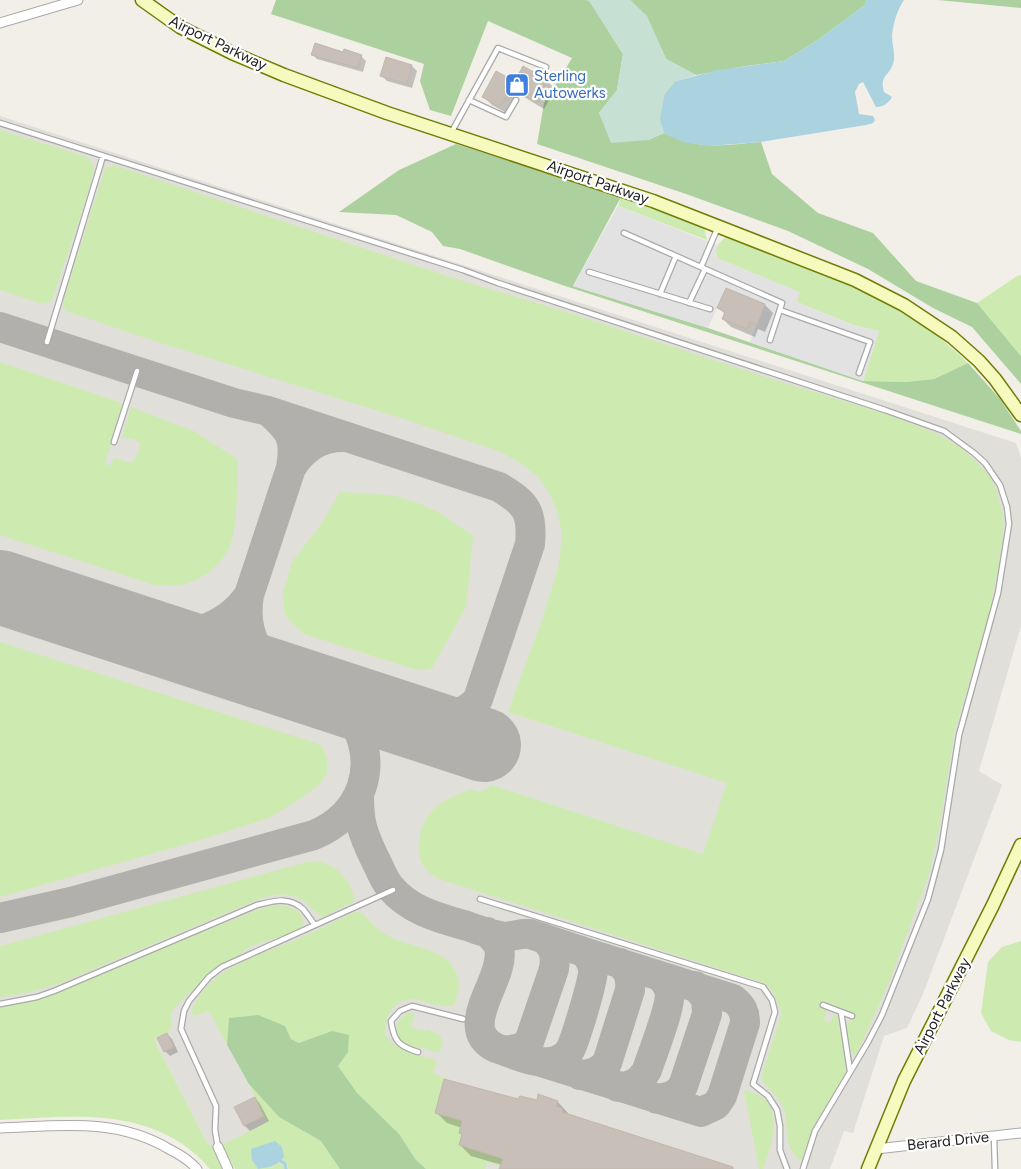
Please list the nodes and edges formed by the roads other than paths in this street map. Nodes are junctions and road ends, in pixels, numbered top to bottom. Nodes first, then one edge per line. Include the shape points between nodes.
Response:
1 (78, 0) edge
2 (142, 0) edge
3 (0, 23) edge
4 (546, 67) dead end
5 (469, 100) junction
6 (516, 100) dead end
7 (0, 123) edge
8 (450, 134) junction
9 (103, 156) junction
10 (718, 226) junction
11 (624, 233) dead end
12 (676, 256) junction
13 (703, 268) junction
14 (589, 272) dead end
15 (660, 294) junction
16 (689, 303) junction
17 (710, 309) dead end
18 (780, 310) junction
19 (770, 340) dead end
20 (47, 342) dead end
21 (137, 371) dead end
22 (859, 373) dead end
23 (1021, 415) edge
24 (114, 442) dead end
25 (1021, 845) edge
26 (393, 890) dead end
27 (480, 899) dead end
28 (315, 925) junction
29 (0, 1004) edge
30 (823, 1005) dead end
31 (841, 1012) junction
32 (852, 1016) dead end
33 (462, 1019) dead end
34 (418, 1052) dead end
35 (850, 1070) junction
36 (0, 1128) edge
37 (1021, 1133) edge
38 (994, 1136) junction
39 (218, 1147) joint
40 (876, 1149) junction
41 (197, 1169) edge
42 (228, 1169) edge
43 (787, 1169) edge
44 (802, 1169) edge
45 (868, 1169) edge
46 (995, 1169) edge

1 - 3 street
2 - 8 main road, Airport Parkway via 180,27 232,53
4 - 5 lane via 498,48
5 - 6 lane via 506,117
5 - 8 lane
7 - 9 lane
8 - 10 main road, Airport Parkway via 602,183
9 - 20 lane
9 - 35 lane via 463,270 886,410 944,431 985,463 1000,485 1008,507 1008,524 998,593 959,735 941,850 928,899 882,1015
10 - 13 lane
10 - 23 main road, Airport Parkway via 855,280 904,305 952,337 979,361
11 - 12 lane
12 - 13 lane
12 - 15 lane
13 - 16 lane
13 - 18 lane via 782,303
14 - 15 lane
15 - 16 lane
16 - 17 lane
18 - 19 lane
18 - 22 lane via 870,342
21 - 24 lane
25 - 40 main road, Airport Parkway via 904,1080
26 - 28 lane
27 - 43 lane via 763,988 772,1000 775,1012 753,1084 768,1096 777,1110 780,1150
28 - 29 lane via 291,901 276,900 257,905 54,991
28 - 39 lane via 222,967 198,989 184,1011 181,1029 216,1106
30 - 31 lane
31 - 32 lane
31 - 35 lane
33 - 34 lane via 412,1006 400,1011 391,1021 393,1035 398,1043
35 - 44 lane via 815,1131
36 - 41 street via 93,1125 114,1128 156,1140
37 - 38 street, Berard Drive
38 - 40 street, Berard Drive
38 - 46 lane
39 - 42 street
40 - 45 main road, Airport Parkway

